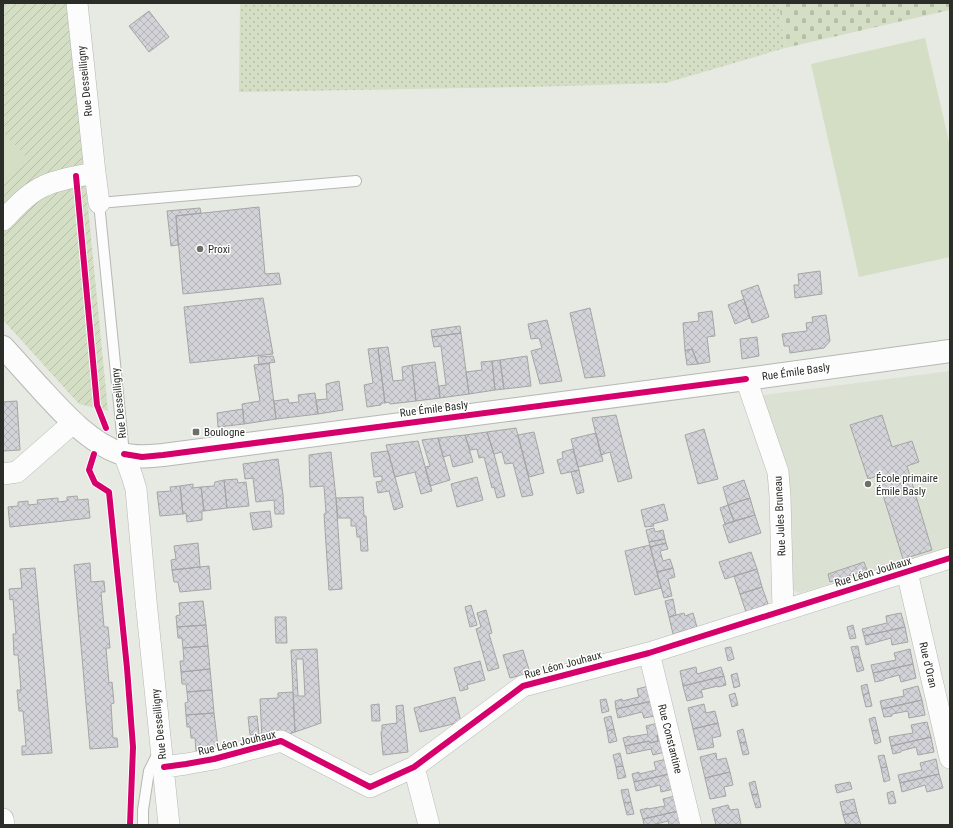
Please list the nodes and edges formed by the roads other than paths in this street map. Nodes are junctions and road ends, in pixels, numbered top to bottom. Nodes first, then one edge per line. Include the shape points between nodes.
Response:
1 (77, 3) edge
2 (95, 173) junction
3 (356, 181) dead end
4 (99, 203) junction
5 (3, 220) edge
6 (3, 347) edge
7 (950, 351) edge
8 (746, 379) junction
9 (74, 422) junction
10 (124, 454) junction
11 (3, 474) edge
12 (950, 558) edge
13 (907, 572) junction
14 (783, 610) junction
15 (649, 653) junction
16 (162, 757) junction
17 (950, 758) edge
18 (414, 767) junction
19 (3, 819) edge
20 (4, 825) edge
21 (143, 825) edge
22 (169, 825) edge
23 (429, 825) edge
24 (691, 825) edge

1 - 2 street, Rue Desseilligny
2 - 4 street, Rue Desseilligny
2 - 5 street via 44,186 27,197
3 - 4 lane
4 - 10 lane, Rue Desseilligny
6 - 9 street, Rue Émile Basly
7 - 8 street, Rue Émile Basly
8 - 10 street, Rue Émile Basly via 163,455 142,457
8 - 14 street, Rue Jules Bruneau via 778,472
9 - 10 street, Rue Émile Basly via 100,444
9 - 11 street via 17,472
10 - 16 street, Rue Desseilligny via 136,489
12 - 13 street, Rue Léon Jouhaux
13 - 14 street, Rue Léon Jouhaux
13 - 17 street, Rue d'Oran
14 - 15 street, Rue Léon Jouhaux
15 - 18 street, Rue Léon Jouhaux via 524,686
15 - 24 street, Rue Constantine
16 - 18 street, Rue Léon Jouhaux via 186,764 281,741 370,788
16 - 21 lane via 149,771
16 - 22 street, Rue Desseilligny
18 - 23 street
19 - 20 street

